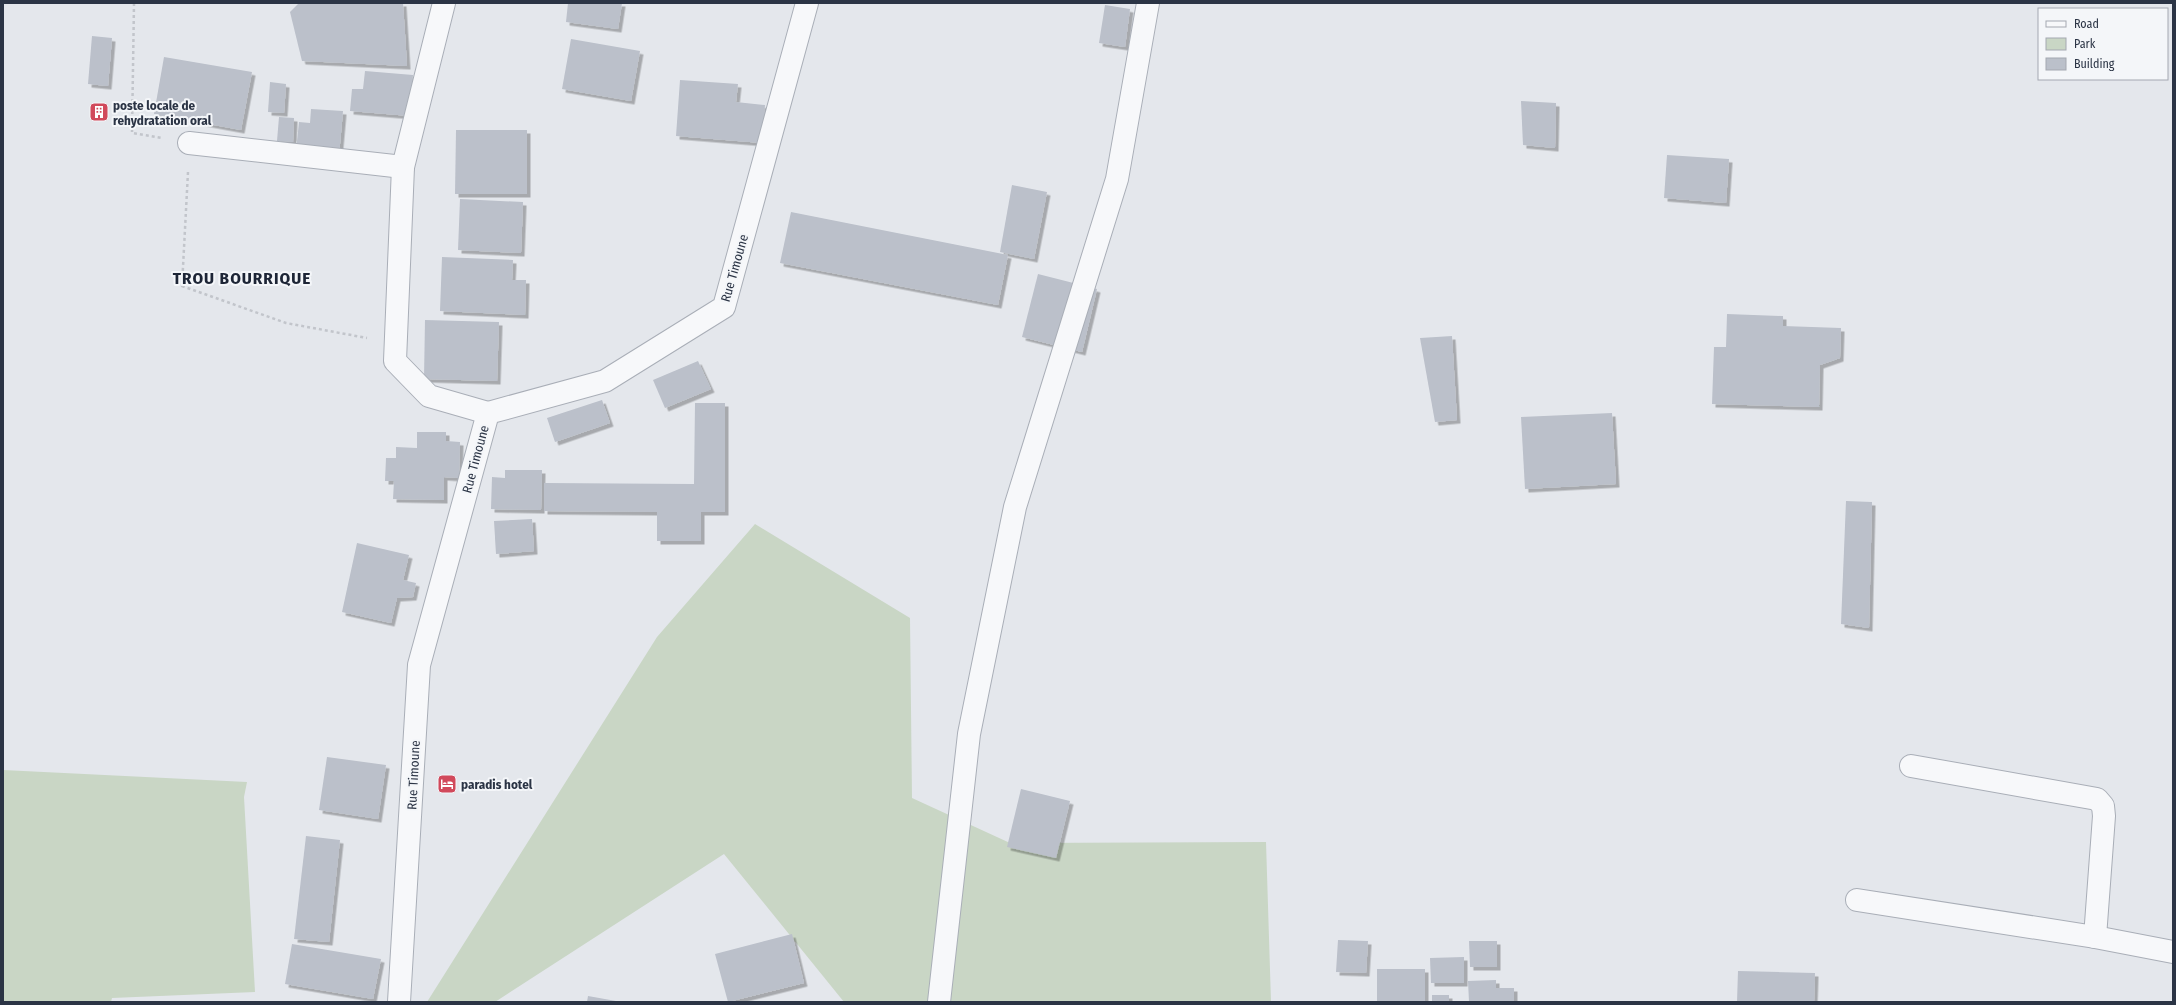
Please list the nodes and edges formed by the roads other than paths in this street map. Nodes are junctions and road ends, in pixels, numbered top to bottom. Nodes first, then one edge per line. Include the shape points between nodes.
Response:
1 (444, 3) edge
2 (807, 3) edge
3 (1148, 3) edge
4 (189, 143) dead end
5 (404, 167) junction
6 (488, 413) junction
7 (1912, 766) dead end
8 (1857, 900) dead end
9 (2095, 937) junction
10 (2173, 952) edge
11 (399, 1002) edge
12 (939, 1002) edge

1 - 5 street
2 - 6 street, Rue Timoune via 724,307 605,381
3 - 12 street via 1117,179 1014,508 969,734
4 - 5 street
5 - 6 street via 395,361 429,396
6 - 11 street, Rue Timoune via 419,665
7 - 9 street via 2097,799 2103,806 2104,816
8 - 9 street
9 - 10 street

